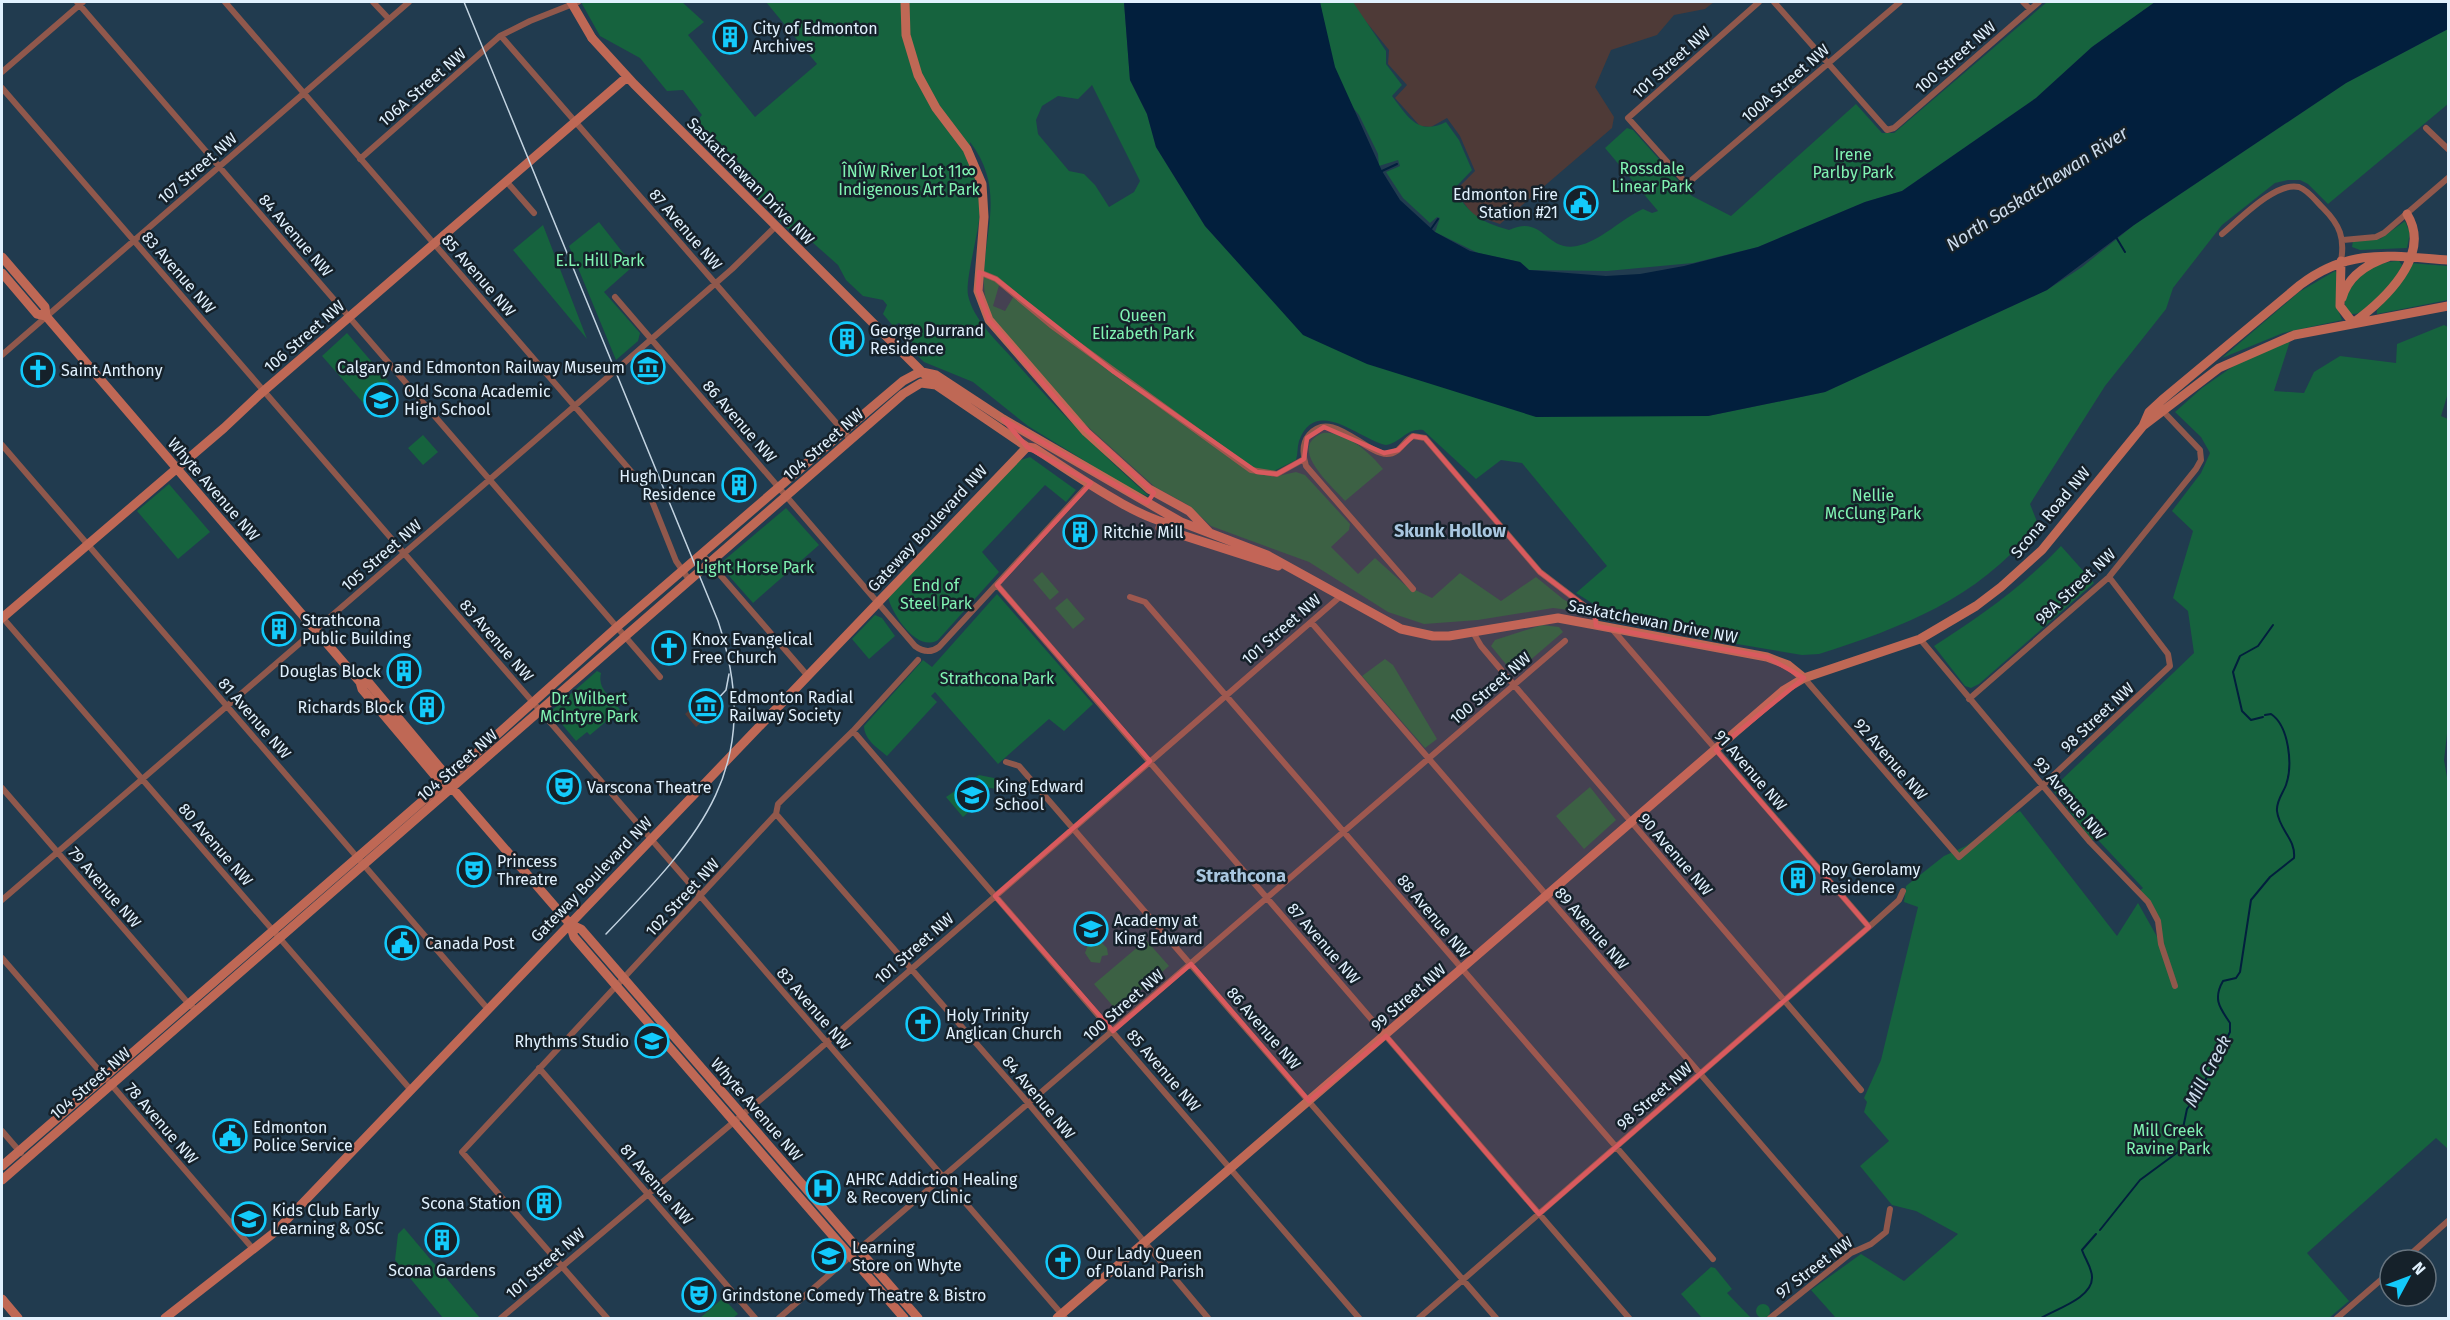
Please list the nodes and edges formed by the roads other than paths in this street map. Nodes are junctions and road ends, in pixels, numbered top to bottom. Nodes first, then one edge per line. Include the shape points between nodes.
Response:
1 (80, 2) edge
2 (225, 2) edge
3 (373, 2) edge
4 (409, 2) edge
5 (571, 2) edge
6 (578, 2) edge
7 (905, 2) edge
8 (1759, 2) edge
9 (1774, 2) edge
10 (1900, 2) edge
11 (2023, 2) edge
12 (2038, 2) edge
13 (2030, 9) junction
14 (388, 19) junction
15 (501, 36) junction
16 (1828, 63) junction
17 (2, 72) edge
18 (627, 77) junction
19 (2, 88) edge
20 (304, 93) junction
21 (576, 121) junction
22 (2426, 128) dead end
23 (2448, 149) edge
24 (360, 159) junction
25 (219, 166) junction
26 (2448, 178) edge
27 (506, 181) junction
28 (1687, 184) joint
29 (534, 213) dead end
30 (2407, 214) junction
31 (775, 227) junction
32 (2222, 234) dead end
33 (2343, 240) junction
34 (133, 241) junction
35 (434, 244) junction
36 (2398, 255) junction
37 (2409, 256) junction
38 (2, 257) edge
39 (2448, 260) edge
40 (2342, 261) junction
41 (979, 272) junction
42 (2, 273) edge
43 (715, 283) junction
44 (615, 297) dead end
45 (2340, 306) junction
46 (2448, 306) edge
47 (46, 316) junction
48 (349, 317) junction
49 (2352, 323) junction
50 (650, 338) junction
51 (906, 354) junction
52 (2, 355) edge
53 (922, 372) junction
54 (903, 381) junction
55 (936, 385) junction
56 (264, 391) junction
57 (574, 406) junction
58 (2160, 409) junction
59 (1003, 419) junction
60 (844, 431) junction
61 (851, 440) junction
62 (2, 445) edge
63 (1026, 447) junction
64 (1305, 463) junction
65 (176, 468) junction
66 (490, 480) junction
67 (1090, 483) junction
68 (780, 486) junction
69 (788, 495) junction
70 (1181, 509) junction
71 (1137, 512) junction
72 (1181, 522) junction
73 (1214, 535) junction
74 (87, 543) junction
75 (405, 553) junction
76 (702, 554) junction
77 (710, 563) junction
78 (1292, 570) junction
79 (682, 571) junction
80 (2109, 577) junction
81 (690, 581) junction
82 (997, 585) junction
83 (1413, 589) dead end
84 (1342, 594) junction
85 (1130, 597) dead end
86 (878, 601) junction
87 (2, 617) edge
88 (1311, 622) junction
89 (1596, 626) junction
90 (617, 627) junction
91 (315, 630) junction
92 (1613, 630) junction
93 (1474, 634) junction
94 (626, 637) junction
95 (1920, 639) junction
96 (1565, 641) dead end
97 (918, 660) dead end
98 (807, 675) junction
99 (660, 677) dead end
100 (1804, 678) junction
101 (1514, 685) junction
102 (1226, 695) junction
103 (1777, 696) joint
104 (1969, 699) junction
105 (532, 701) junction
106 (227, 706) junction
107 (540, 711) junction
108 (852, 731) junction
109 (1716, 750) junction
110 (1429, 759) junction
111 (1150, 761) junction
112 (1006, 762) dead end
113 (142, 779) junction
114 (446, 781) junction
115 (2042, 786) junction
116 (2, 788) edge
117 (453, 789) junction
118 (776, 814) junction
119 (1632, 823) junction
120 (1073, 828) junction
121 (1345, 831) junction
122 (651, 839) junction
123 (57, 852) junction
124 (1959, 857) joint
125 (361, 861) junction
126 (1903, 891) dead end
127 (995, 896) junction
128 (1547, 896) junction
129 (701, 898) junction
130 (1267, 898) junction
131 (2, 900) edge
132 (570, 924) junction
133 (1869, 927) junction
134 (272, 930) junction
135 (280, 939) junction
136 (2, 958) edge
137 (1191, 964) junction
138 (911, 969) junction
139 (1462, 969) junction
140 (624, 979) junction
141 (2175, 986) dead end
142 (617, 987) junction
143 (1785, 1001) junction
144 (188, 1003) junction
145 (487, 1008) junction
146 (197, 1011) junction
147 (1113, 1031) junction
148 (1386, 1036) junction
149 (826, 1043) junction
150 (539, 1068) junction
151 (1701, 1074) junction
152 (104, 1077) junction
153 (112, 1085) junction
154 (410, 1089) junction
155 (1862, 1090) dead end
156 (1309, 1101) junction
157 (1029, 1104) junction
158 (742, 1115) junction
159 (734, 1122) junction
160 (2, 1131) edge
161 (1616, 1147) junction
162 (19, 1151) junction
163 (26, 1159) junction
164 (2, 1166) edge
165 (1232, 1168) junction
166 (942, 1178) junction
167 (2, 1180) edge
168 (648, 1194) junction
169 (1890, 1209) dead end
170 (1539, 1214) junction
171 (2448, 1221) edge
172 (1144, 1244) junction
173 (2418, 1248) edge
174 (859, 1250) junction
175 (255, 1251) junction
176 (1853, 1251) junction
177 (851, 1257) junction
178 (1713, 1259) dead end
179 (562, 1266) junction
180 (1463, 1280) junction
181 (2378, 1282) edge
182 (2, 1299) edge
183 (1061, 1317) edge
184 (18, 1318) edge
185 (165, 1318) edge
186 (501, 1318) edge
187 (607, 1318) edge
188 (755, 1318) edge
189 (779, 1318) edge
190 (904, 1318) edge
191 (918, 1318) edge
192 (1208, 1318) edge
193 (1359, 1318) edge
194 (1419, 1318) edge
195 (1496, 1318) edge
196 (1629, 1318) edge
197 (1770, 1318) edge
198 (2337, 1318) edge

1 - 17 street
1 - 25 street, 84 Avenue NW
2 - 20 street, 85 Avenue NW
3 - 14 street
4 - 14 street, 107 Street NW
5 - 18 main road, Saskatchewan Drive NW, bridge via 592,38
6 - 15 street, 106A Street NW
7 - 41 main road via 906,36 918,75 936,108 967,149 982,184 984,217
8 - 28 street, 101 Street NW via 1628,118
9 - 16 street
10 - 16 street, 100A Street NW
11 - 13 street
12 - 13 street, 100 Street NW
13 - 16 street, 100 Street NW via 1887,130
14 - 20 street, 107 Street NW
15 - 21 street, 87 Avenue NW
15 - 24 street, 106A Street NW
16 - 28 street, 100A Street NW
18 - 21 main road, 106 Street NW
18 - 31 main road, Saskatchewan Drive NW
19 - 34 street, 83 Avenue NW
20 - 24 street, 85 Avenue NW
20 - 25 street, 107 Street NW
21 - 27 main road, 106 Street NW
21 - 43 street, 87 Avenue NW
22 - 23 street
24 - 35 street, 85 Avenue NW
25 - 34 street, 107 Street NW
25 - 48 street, 84 Avenue NW
26 - 30 street
27 - 29 street
27 - 35 main road, 106 Street NW
30 - 33 street via 2380,235
30 - 37 main road via 2414,239
31 - 43 street, 105 Street NW
31 - 51 main road, Saskatchewan Drive NW
32 - 33 street via 2277,190 2292,186 2301,188 2337,223
33 - 40 street
34 - 47 street, 107 Street NW
34 - 56 street, 83 Avenue NW
35 - 48 main road, 106 Street NW
35 - 57 street, 85 Avenue NW
36 - 37 main road, Scona Road NW
36 - 40 main road, Scona Road NW
36 - 45 main road via 2373,262 2359,271 2346,286
37 - 39 main road, Scona Road NW
37 - 49 main road via 2391,292
38 - 47 main road, Whyte Avenue NW via 45,307
40 - 45 main road
40 - 58 main road, Scona Road NW via 2300,285
41 - 64 street via 996,279 1051,325 1251,470 1277,474
41 - 70 main road via 978,291 989,320 1070,416 1149,489
42 - 47 main road, Whyte Avenue NW via 37,314
43 - 50 street, 105 Street NW
43 - 60 street, 87 Avenue NW
44 - 50 street, 86 Avenue NW
45 - 49 main road
46 - 49 main road, Scona Road NW
47 - 52 street, 107 Street NW
47 - 65 main road, Whyte Avenue NW
48 - 56 main road, 106 Street NW
48 - 66 street, 84 Avenue NW
49 - 58 main road, Scona Road NW via 2294,335 2259,349 2219,368
50 - 57 street, 105 Street NW
50 - 68 street, 86 Avenue NW
51 - 53 main road, Saskatchewan Drive NW
51 - 54 main road via 908,366
53 - 54 main road, 104 Street NW
53 - 55 main road, Saskatchewan Drive NW
53 - 59 main road, Saskatchewan Drive NW via 936,375
54 - 60 main road, 104 Street NW
55 - 61 main road, 104 Street NW via 923,382 913,386
55 - 63 main road, Saskatchewan Drive NW
56 - 65 main road, 106 Street NW
56 - 75 street, 83 Avenue NW
57 - 66 street, 105 Street NW
57 - 79 street, 85 Avenue NW via 648,491
58 - 80 street, 98A Street NW via 2200,450 2200,460
58 - 95 main road, Scona Road NW via 2149,412 2143,426 2025,566 1976,606
59 - 63 main road
59 - 72 main road, Saskatchewan Drive NW
60 - 61 street, 87 Avenue NW
60 - 68 main road, 104 Street NW
61 - 69 main road, 104 Street NW
62 - 74 street, 81 Avenue NW
63 - 67 main road, Saskatchewan Drive NW via 1034,448
63 - 86 main road, Gateway Boulevard NW
64 - 83 street
64 - 89 street via 1307,438 1324,427 1344,432 1384,453 1398,450 1410,437 1417,435 1428,440 1545,577 1595,614
65 - 74 main road, 106 Street NW
65 - 91 main road, Whyte Avenue NW
66 - 75 street, 105 Street NW
66 - 90 street, 84 Avenue NW
67 - 71 main road, Saskatchewan Drive NW
67 - 82 street
68 - 69 street, 86 Avenue NW
68 - 76 main road, 104 Street NW
69 - 77 main road, 104 Street NW
69 - 86 street, 86 Avenue NW
70 - 72 main road
70 - 73 main road
71 - 72 main road, Saskatchewan Drive NW via 1170,525
71 - 78 main road, Saskatchewan Drive NW via 1155,526
72 - 73 main road, Saskatchewan Drive NW
73 - 78 main road, Saskatchewan Drive NW via 1267,555
74 - 87 main road, 106 Street NW
74 - 106 street, 81 Avenue NW
75 - 91 street, 105 Street NW
75 - 105 street, 83 Avenue NW
76 - 77 street
76 - 79 main road, 104 Street NW
77 - 81 main road, 104 Street NW
77 - 98 street
78 - 84 main road, Saskatchewan Drive NW
79 - 81 street, 85 Avenue NW
79 - 90 main road, 104 Street NW
80 - 104 street, 98A Street NW
80 - 115 street, 98 Street NW via 2168,654 2170,666
81 - 94 main road, 104 Street NW
82 - 86 street, 86 Avenue NW via 939,647 927,651 915,646
82 - 111 street, 87 Avenue NW
84 - 88 street, 101 Street NW
84 - 93 main road, Saskatchewan Drive NW via 1401,629 1433,636
85 - 102 street, 88 Avenue NW via 1144,602
86 - 98 main road, Gateway Boulevard NW
87 - 113 street, 80 Avenue NW
88 - 102 street, 101 Street NW
88 - 110 street, 89 Avenue NW
89 - 92 main road, Saskatchewan Drive NW
89 - 93 main road, Saskatchewan Drive NW via 1551,618
90 - 94 street, 84 Avenue NW
90 - 105 main road, 104 Street NW
91 - 106 street, 105 Street NW
91 - 114 main road, Whyte Avenue NW via 360,682 369,683
92 - 100 main road, Saskatchewan Drive NW via 1767,657
92 - 109 street, 91 Avenue NW
93 - 101 street, 90 Avenue NW
94 - 99 street, 84 Avenue NW
94 - 107 main road, 104 Street NW
95 - 100 main road, Scona Road NW
95 - 104 street, 93 Avenue NW
96 - 101 street, 100 Street NW
97 - 108 street, 102 Street NW
98 - 122 main road, Gateway Boulevard NW
100 - 103 main road, Scona Road NW
100 - 124 street, 92 Avenue NW
101 - 110 street, 100 Street NW
101 - 119 street, 90 Avenue NW
102 - 111 street, 101 Street NW
102 - 121 street, 88 Avenue NW
103 - 109 main road, 99 Street NW
104 - 115 street, 93 Avenue NW
105 - 107 street, 83 Avenue NW
105 - 114 main road, 104 Street NW
106 - 113 street, 105 Street NW
106 - 125 street, 81 Avenue NW
107 - 117 main road, 104 Street NW
107 - 122 street, 83 Avenue NW
108 - 118 street, 102 Street NW via 783,799
108 - 127 street, 85 Avenue NW
109 - 119 main road, 99 Street NW
109 - 133 street, 91 Avenue NW
110 - 121 street, 100 Street NW
110 - 128 street, 89 Avenue NW
111 - 120 street, 101 Street NW
111 - 130 street, 87 Avenue NW
112 - 120 street, 86 Avenue NW via 1019,766
113 - 123 street, 105 Street NW
113 - 134 street, 80 Avenue NW
114 - 117 main road, Whyte Avenue NW
114 - 125 main road, 104 Street NW
115 - 124 street, 98 Street NW
115 - 141 street, 93 Avenue NW via 2148,902 2158,921
116 - 123 street, 79 Avenue NW
117 - 125 main road, 104 Street NW
117 - 132 main road, Whyte Avenue NW
118 - 129 street, 102 Street NW
118 - 138 street, 84 Avenue NW
119 - 128 main road, 99 Street NW
119 - 143 street, 90 Avenue NW
120 - 127 street, 101 Street NW
120 - 137 street, 86 Avenue NW
121 - 130 street, 100 Street NW
121 - 139 street, 88 Avenue NW
122 - 129 street, 83 Avenue NW
122 - 132 main road, Gateway Boulevard NW
123 - 131 street, 105 Street NW
123 - 144 street, 79 Avenue NW
125 - 134 main road, 104 Street NW
125 - 135 main road, 104 Street NW
125 - 145 street, 81 Avenue NW
126 - 133 street, 98 Street NW via 1899,900
127 - 138 street, 101 Street NW
127 - 147 street, 85 Avenue NW
128 - 139 main road, 99 Street NW
128 - 151 street, 89 Avenue NW
129 - 140 street, 102 Street NW
129 - 149 street, 83 Avenue NW
130 - 137 street, 100 Street NW
130 - 148 street, 87 Avenue NW
132 - 140 main road, Whyte Avenue NW via 581,929
132 - 142 main road, Whyte Avenue NW via 574,937
132 - 145 main road, Gateway Boulevard NW
133 - 143 street, 98 Street NW
134 - 135 street, 80 Avenue NW
134 - 144 main road, 104 Street NW
135 - 146 main road, 104 Street NW
135 - 154 street, 80 Avenue NW
136 - 152 street, 78 Avenue NW
137 - 147 street, 100 Street NW
137 - 156 street, 86 Avenue NW
138 - 149 street, 101 Street NW
138 - 157 street, 84 Avenue NW
139 - 148 main road, 99 Street NW
139 - 161 street, 88 Avenue NW
140 - 142 street, 102 Street NW
140 - 158 main road, Whyte Avenue NW
142 - 150 street, 102 Street NW
142 - 159 main road, Whyte Avenue NW
143 - 151 street, 98 Street NW
143 - 155 street, 90 Avenue NW
144 - 146 street, 79 Avenue NW
144 - 152 main road, 104 Street NW
145 - 154 main road, Gateway Boulevard NW
146 - 153 main road, 104 Street NW
147 - 157 street, 100 Street NW
147 - 165 street, 85 Avenue NW
148 - 156 main road, 99 Street NW
148 - 170 street, 87 Avenue NW
149 - 158 street, 101 Street NW
149 - 166 street, 83 Avenue NW
150 - 168 street, 81 Avenue NW
150 - 179 street, 102 Street NW via 462,1152
151 - 161 street, 98 Street NW
151 - 176 street, 89 Avenue NW
152 - 153 street, 78 Avenue NW
152 - 162 main road, 104 Street NW
153 - 163 main road, 104 Street NW
153 - 175 street, 78 Avenue NW
154 - 175 main road, Gateway Boulevard NW
156 - 165 main road, 99 Street NW
156 - 180 street, 86 Avenue NW
157 - 166 street, 100 Street NW
157 - 172 street, 84 Avenue NW
158 - 159 street, 101 Street NW
158 - 174 main road, Whyte Avenue NW
159 - 168 street, 101 Street NW
159 - 177 main road, Whyte Avenue NW
160 - 162 street
161 - 170 street, 98 Street NW
161 - 178 street, 88 Avenue NW
162 - 163 street
162 - 164 main road, 104 Street NW
163 - 167 main road, 104 Street NW
165 - 172 main road, 99 Street NW
165 - 193 street, 85 Avenue NW
166 - 174 street, 100 Street NW
166 - 183 street, 83 Avenue NW
168 - 179 street, 101 Street NW
168 - 188 street, 81 Avenue NW
169 - 176 street, 97 Street NW via 1886,1232
170 - 180 street, 98 Street NW
170 - 196 street, 87 Avenue NW
171 - 173 street
172 - 183 main road, 99 Street NW
172 - 192 street, 84 Avenue NW
174 - 177 street, 100 Street NW
174 - 191 main road, Whyte Avenue NW
175 - 185 main road, Gateway Boulevard NW
176 - 197 street, 97 Street NW
177 - 189 street, 100 Street NW
177 - 190 main road, Whyte Avenue NW
179 - 186 street, 101 Street NW
179 - 187 street
180 - 194 street, 98 Street NW
180 - 195 street, 86 Avenue NW
181 - 198 street
182 - 184 main road

